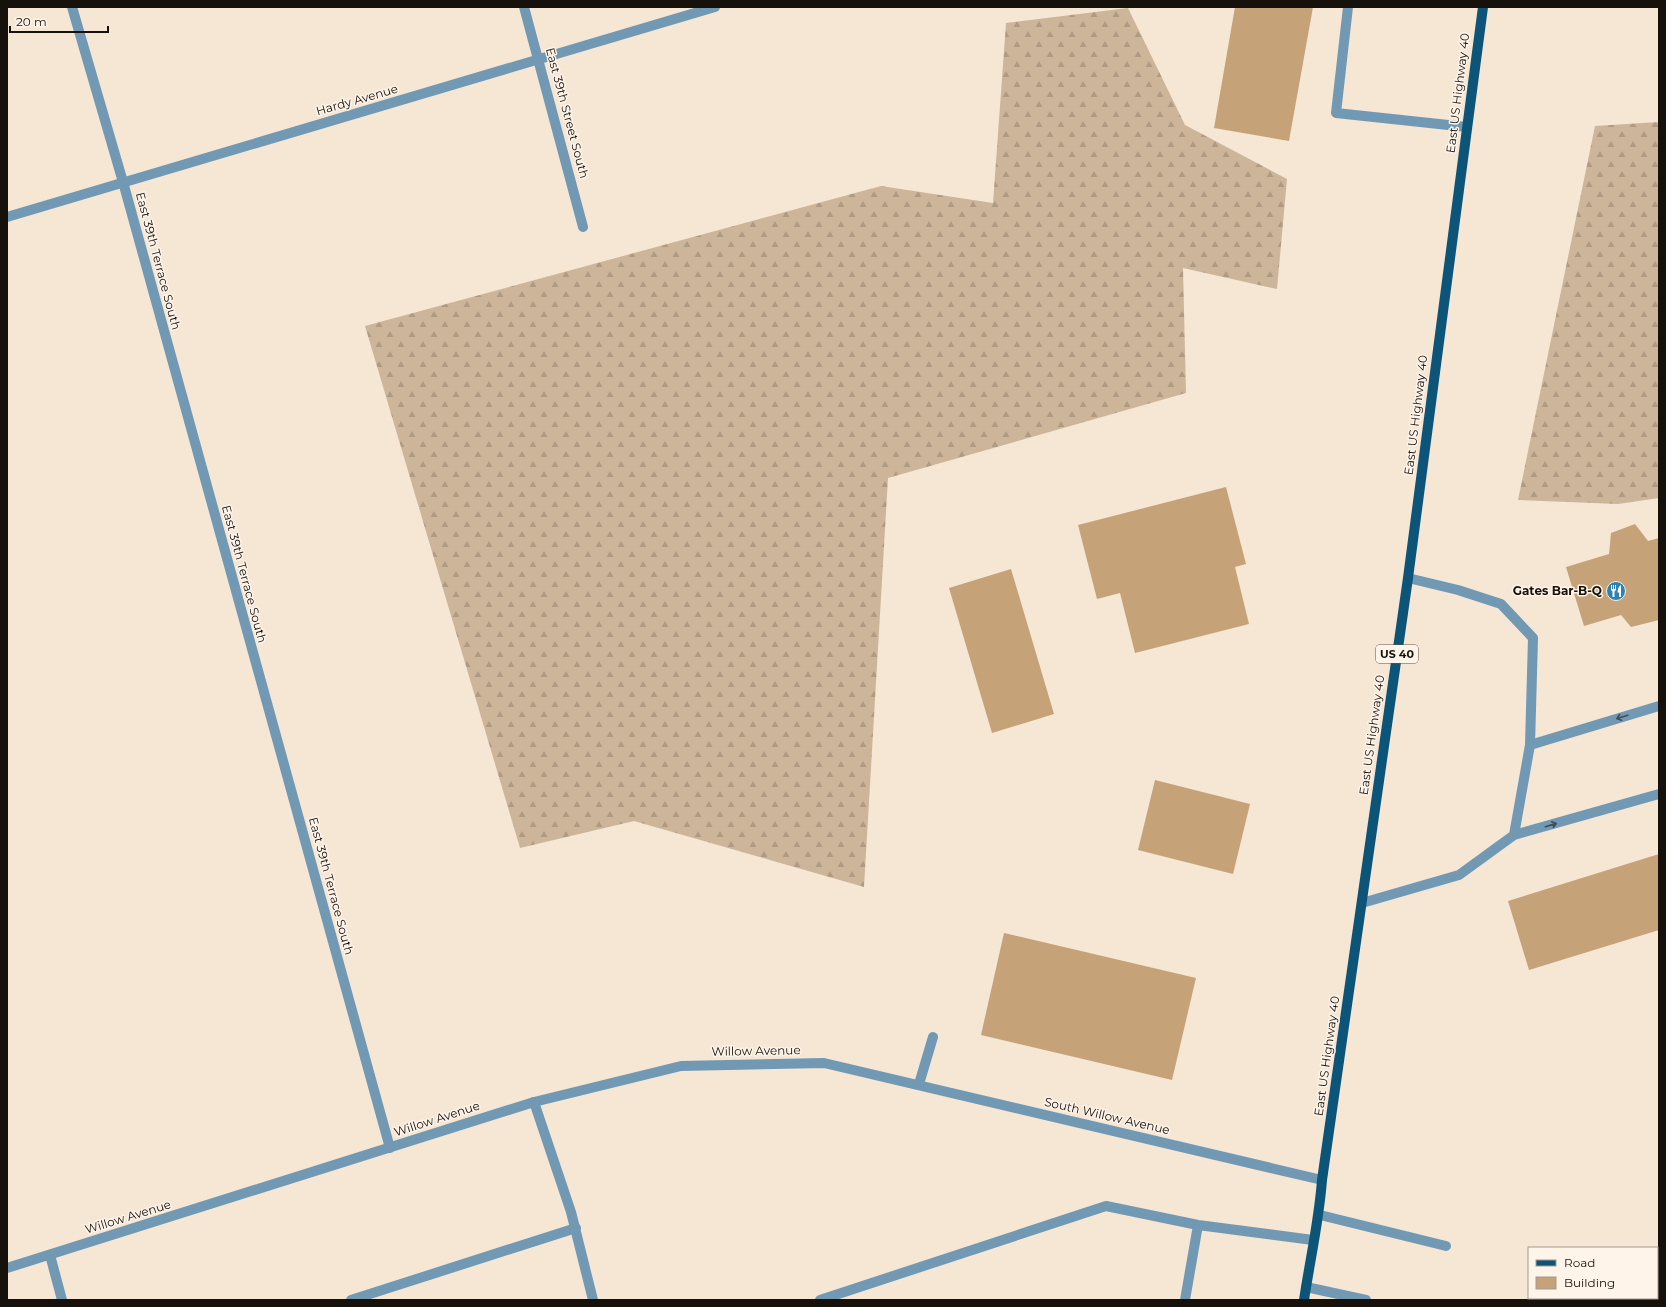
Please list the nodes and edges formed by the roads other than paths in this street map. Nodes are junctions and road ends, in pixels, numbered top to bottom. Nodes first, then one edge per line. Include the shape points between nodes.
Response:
1 (72, 7) edge
2 (524, 7) edge
3 (715, 7) edge
4 (1348, 7) edge
5 (1483, 7) edge
6 (539, 60) junction
7 (1467, 127) junction
8 (123, 182) junction
9 (7, 217) edge
10 (583, 227) dead end
11 (1408, 578) junction
12 (1659, 706) edge
13 (1530, 745) junction
14 (1659, 794) edge
15 (1514, 835) junction
16 (1362, 903) junction
17 (933, 1037) dead end
18 (886, 1076) joint
19 (919, 1084) junction
20 (534, 1102) junction
21 (390, 1148) junction
22 (1322, 1180) junction
23 (1320, 1215) junction
24 (1198, 1225) junction
25 (576, 1228) junction
26 (1313, 1240) junction
27 (1446, 1246) dead end
28 (50, 1255) junction
29 (7, 1268) edge
30 (1306, 1287) junction
31 (62, 1300) edge
32 (351, 1300) edge
33 (593, 1300) edge
34 (820, 1300) edge
35 (1185, 1300) edge
36 (1304, 1300) edge
37 (1366, 1300) edge

1 - 8 street, East 39th Terrace South
2 - 6 street, East 39th Street South
3 - 6 street, Hardy Avenue
4 - 7 street via 1336,113
5 - 7 main road, East US Highway 40 / US 40
6 - 8 street, Hardy Avenue
6 - 10 street, East 39th Street South
7 - 11 main road, East US Highway 40 / US 40
8 - 9 street, Hardy Avenue
8 - 21 street, East 39th Terrace South
11 - 13 street via 1501,604 1533,638
11 - 16 main road, East US Highway 40 / US 40
12 -> 13 street
13 - 15 street
15 -> 14 street
15 - 16 street via 1459,875
16 - 22 main road, East US Highway 40 / US 40
17 - 19 street
18 - 19 street, South Willow Avenue
18 - 20 street, Willow Avenue via 824,1063 681,1066
19 - 22 street, South Willow Avenue
20 - 21 street, Willow Avenue
20 - 25 street
21 - 28 street, Willow Avenue
22 - 23 main road, East US Highway 40 / US 40
23 - 26 main road, East US Highway 40 / US 40
23 - 27 street
24 - 26 street
24 - 34 street via 1106,1206
24 - 35 street
25 - 32 street
25 - 33 street
26 - 30 main road, East US Highway 40 / US 40
28 - 29 street, Willow Avenue
28 - 31 street
30 - 36 main road, East US Highway 40 / US 40
30 - 37 street

